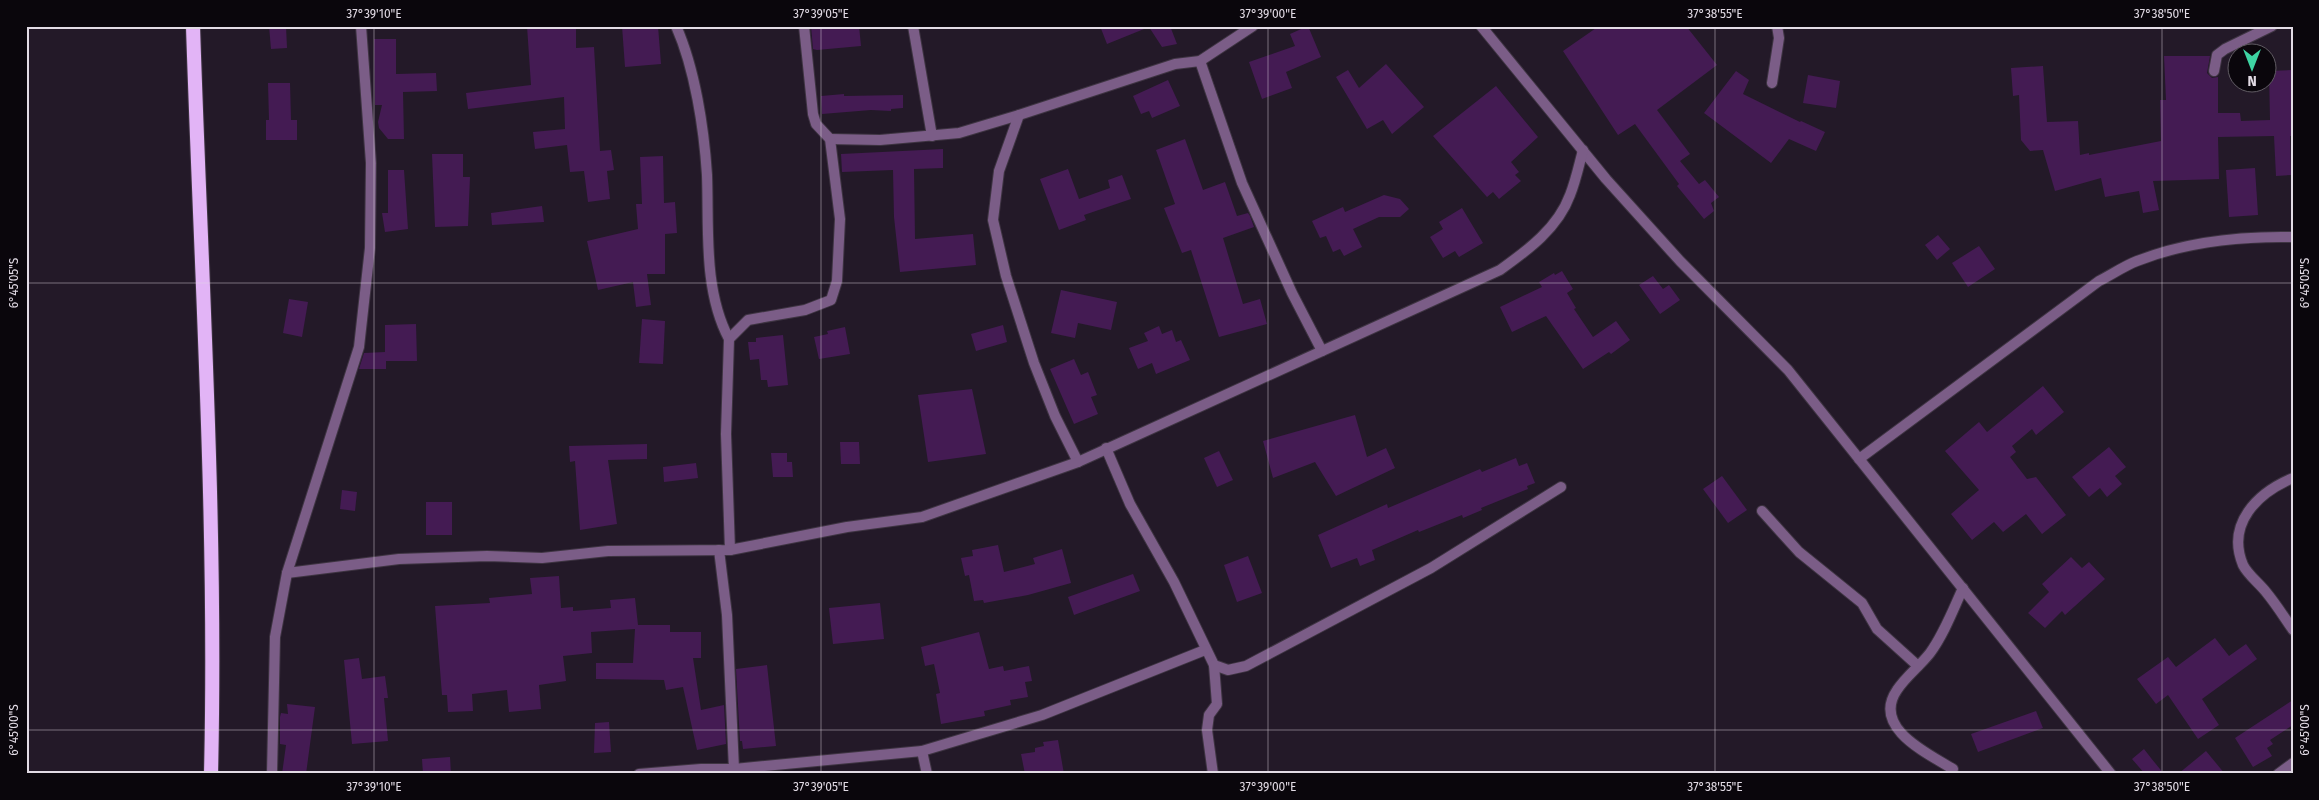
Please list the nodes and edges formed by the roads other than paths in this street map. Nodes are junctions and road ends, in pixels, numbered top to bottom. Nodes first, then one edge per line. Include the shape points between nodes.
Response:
1 (193, 26) edge
2 (361, 26) edge
3 (676, 26) edge
4 (804, 26) edge
5 (913, 26) edge
6 (1253, 26) edge
7 (1481, 26) edge
8 (1777, 26) edge
9 (2272, 26) edge
10 (1200, 60) junction
11 (2214, 71) dead end
12 (1772, 83) dead end
13 (1019, 115) junction
14 (932, 136) junction
15 (830, 139) junction
16 (1583, 150) junction
17 (2293, 237) edge
18 (729, 339) junction
19 (1322, 351) junction
20 (1106, 448) junction
21 (1859, 459) junction
22 (1078, 462) junction
23 (2293, 478) edge
24 (1562, 487) dead end
25 (1762, 511) dead end
26 (719, 550) junction
27 (730, 550) junction
28 (287, 573) junction
29 (1963, 588) junction
30 (2293, 630) edge
31 (1205, 650) junction
32 (1214, 665) junction
33 (1918, 666) junction
34 (922, 751) junction
35 (2293, 763) edge
36 (734, 769) junction
37 (1953, 769) dead end
38 (702, 771) edge
39 (212, 774) edge
40 (272, 774) edge
41 (639, 774) edge
42 (927, 774) edge
43 (1213, 774) edge
44 (2111, 774) edge
45 (2278, 774) edge

1 - 39 highway via 213,560
2 - 28 street via 371,172 370,248 359,347
3 - 18 street via 687,56 705,145 708,243 714,292 720,321
4 - 15 street via 813,114 816,124
5 - 14 street
6 - 10 street
7 - 16 street
8 - 12 street via 1779,38
9 - 11 street via 2217,55
10 - 13 street via 1175,64
10 - 19 street via 1242,183
13 - 14 street via 959,133
13 - 22 street via 999,171 993,220 1006,276 1034,363
14 - 15 street
15 - 18 street via 840,219 837,281 831,300 805,310 748,320
16 - 19 street via 1570,196 1557,220 1528,250 1500,270
16 - 21 street via 1680,261 1788,370
17 - 21 street via 2248,236 2136,261 2099,281
18 - 27 street via 726,434
19 - 20 street
20 - 22 street
20 - 31 street via 1130,504 1174,582
21 - 29 street
22 - 27 street via 922,517 847,527
23 - 30 street via 2256,501 2240,523 2238,546 2244,566
24 - 32 street via 1431,568 1246,666 1228,670
25 - 33 street via 1799,552 1862,603 1877,629
26 - 27 street
26 - 28 street via 608,551 542,558 399,559
26 - 36 street via 727,616
28 - 40 street via 275,637
29 - 33 street via 1939,639
29 - 44 street
31 - 32 street
31 - 34 street via 1042,715
32 - 43 street via 1217,704 1210,715 1207,730
33 - 37 street via 1895,692 1892,720 1915,747
34 - 36 street
34 - 42 street
35 - 45 street
36 - 38 street
38 - 41 street

